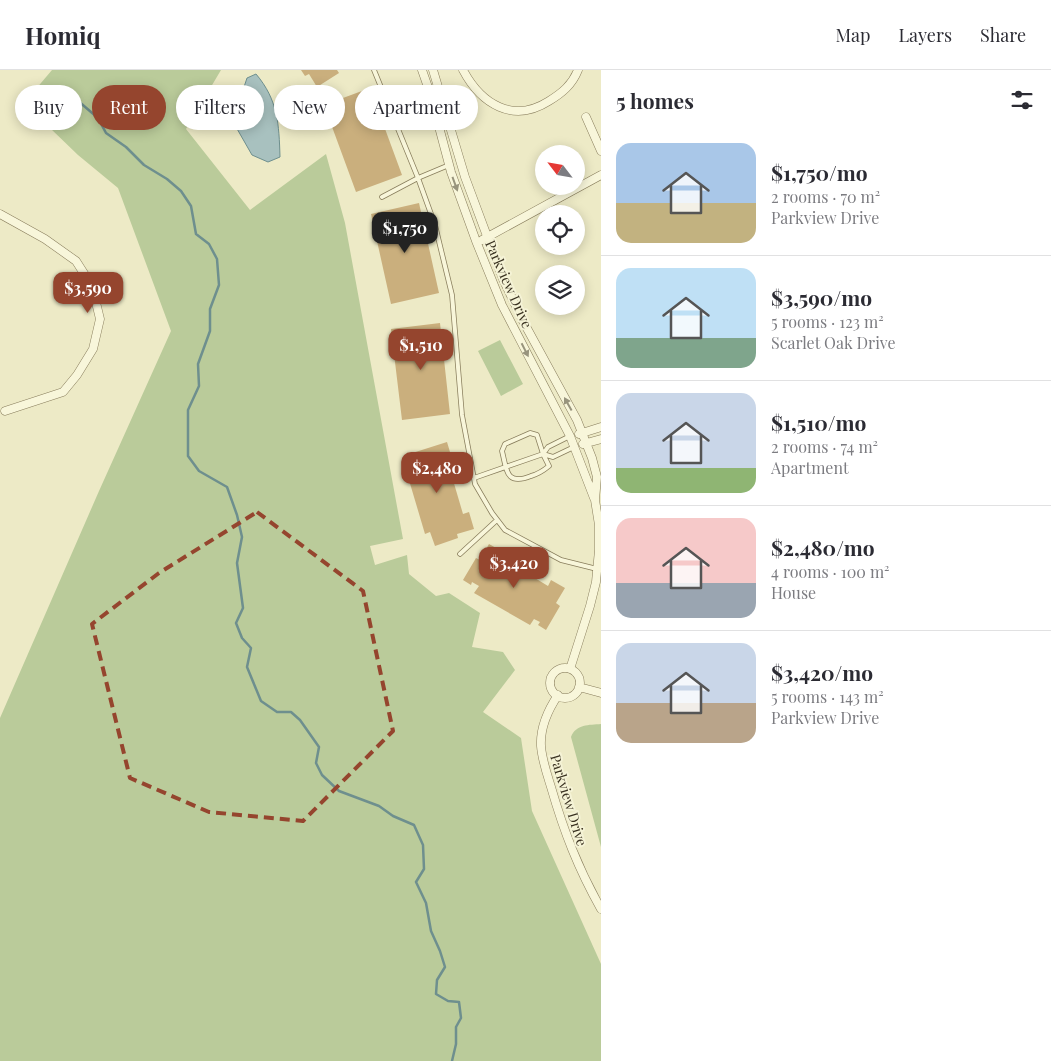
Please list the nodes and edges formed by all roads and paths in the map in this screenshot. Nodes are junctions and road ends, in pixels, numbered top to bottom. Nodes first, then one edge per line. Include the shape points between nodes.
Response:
1 (374, 70) edge
2 (422, 70) edge
3 (433, 70) edge
4 (463, 70) edge
5 (578, 70) edge
6 (586, 117) dead end
7 (601, 151) edge
8 (460, 161) junction
9 (449, 165) junction
10 (601, 175) edge
11 (418, 178) junction
12 (382, 197) dead end
13 (0, 214) edge
14 (486, 237) junction
15 (477, 242) junction
16 (4, 412) dead end
17 (601, 428) edge
18 (582, 433) junction
19 (570, 436) junction
20 (601, 439) edge
21 (586, 443) junction
22 (574, 447) junction
23 (542, 454) junction
24 (506, 468) junction
25 (474, 478) junction
26 (595, 500) junction
27 (497, 520) junction
28 (460, 554) dead end
29 (597, 569) junction
30 (570, 669) junction
31 (580, 687) junction
32 (601, 693) edge
33 (558, 695) junction
34 (601, 909) edge

1 - 11 lane
2 - 9 street, Parkview Drive
3 - 8 street, Parkview Drive
4 - 5 street via 471,85 484,98 512,111 530,110 545,104 559,95
6 - 7 street
8 - 9 street
8 - 14 street, Parkview Drive
9 - 11 lane
9 -> 15 street, Parkview Drive
10 - 14 street
11 - 12 lane
11 - 25 lane via 435,225 452,295 462,415
13 - 16 street via 76,261 92,286 100,319 93,349 63,392
14 - 15 street
18 -> 14 street, Parkview Drive via 522,321
15 -> 19 street, Parkview Drive via 502,305
17 - 18 street
18 - 19 street
18 - 21 street, Parkview Drive
19 - 22 street, Parkview Drive
19 - 23 lane via 548,447
20 - 21 street
21 - 22 street
21 - 26 street, Parkview Drive via 597,477
22 - 23 lane via 553,457
22 - 26 street, Parkview Drive
23 - 24 lane
23 - 24 lane via 549,466 520,481 513,479
23 - 24 lane via 537,435 530,434 505,444 502,451
24 - 25 lane
25 - 27 lane
26 - 29 street, Parkview Drive via 599,550
27 - 28 lane
27 - 29 lane via 505,530 561,560
29 - 30 street, Parkview Drive via 590,606
30 - 31 street via 577,674
30 - 33 street via 562,668 552,678 552,688
31 - 32 street
31 - 33 street via 572,696
33 - 34 street, Parkview Drive via 544,722 542,756 569,844

